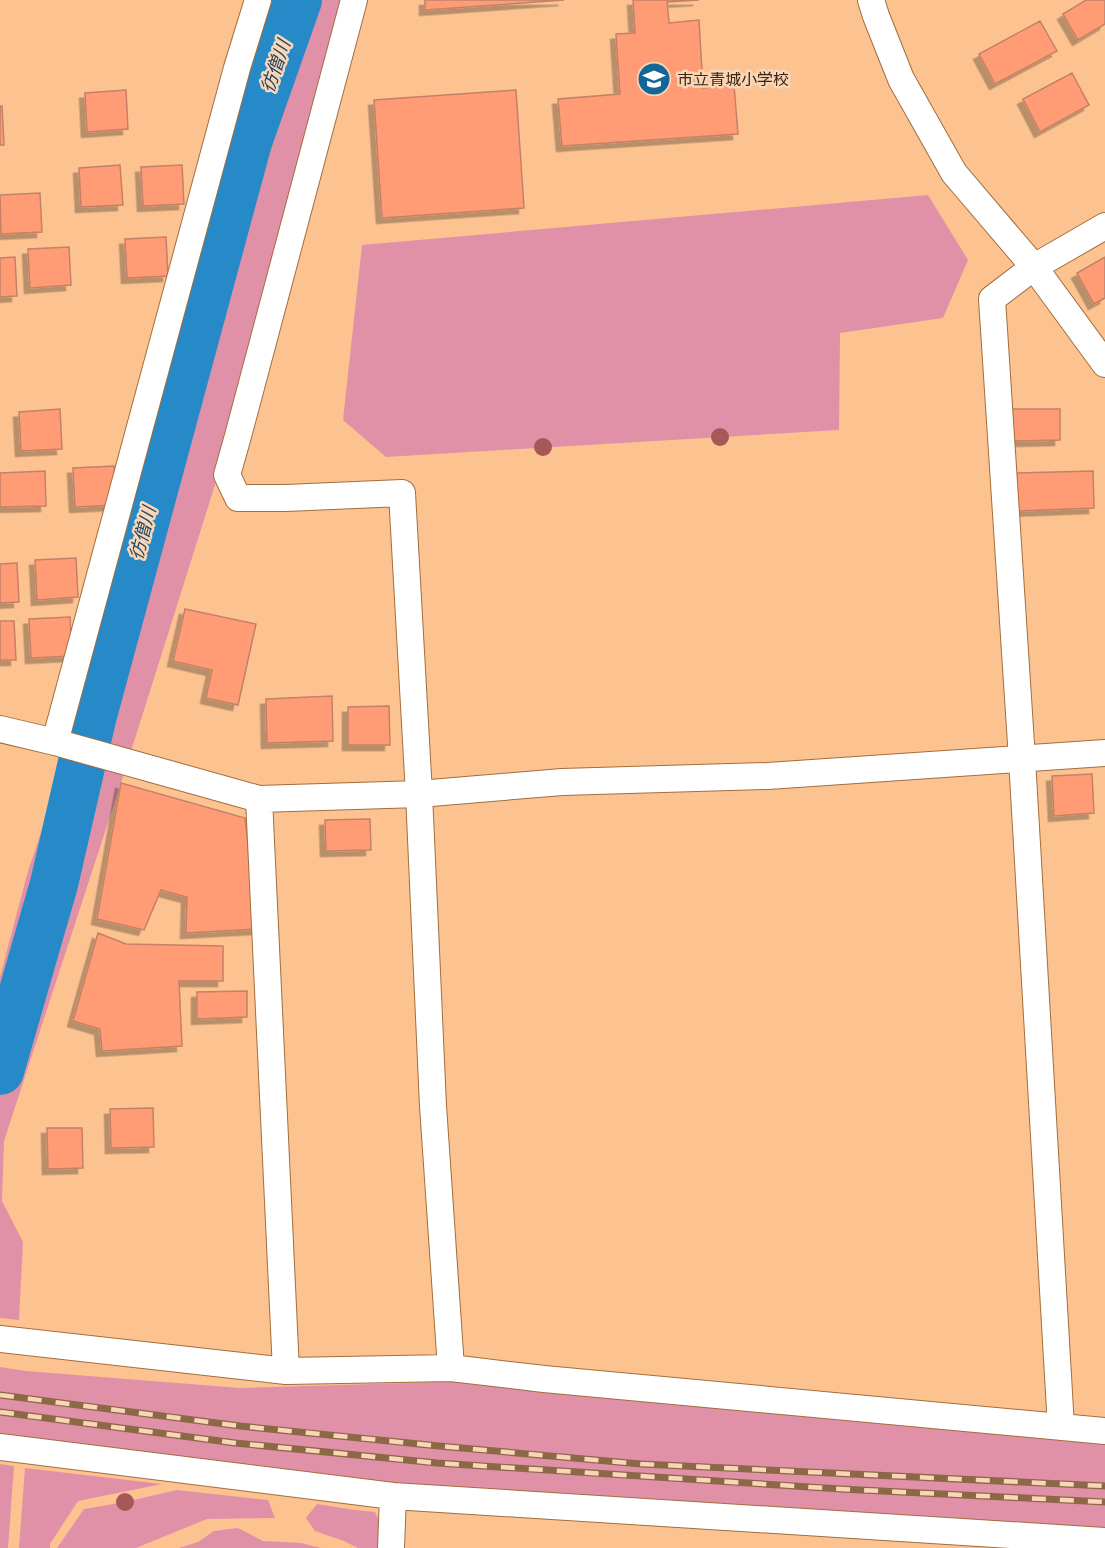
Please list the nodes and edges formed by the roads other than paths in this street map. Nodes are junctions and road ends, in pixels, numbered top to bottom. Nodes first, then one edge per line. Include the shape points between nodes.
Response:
1 (258, 0) edge
2 (354, 0) edge
3 (872, 0) edge
4 (1105, 226) edge
5 (1034, 267) junction
6 (1105, 364) edge
7 (0, 729) edge
8 (55, 742) junction
9 (1105, 753) edge
10 (1022, 759) junction
11 (419, 794) junction
12 (259, 799) junction
13 (9, 1340) edge
14 (452, 1368) junction
15 (286, 1371) junction
16 (1061, 1427) junction
17 (1105, 1431) edge
18 (5, 1448) edge
19 (393, 1496) junction
20 (993, 1541) edge
21 (1105, 1541) edge
22 (391, 1548) edge

1 - 8 street
2 - 11 street via 226,476 238,498 402,493
3 - 5 street via 901,79 954,173
4 - 5 street
5 - 6 street
5 - 10 street via 992,299
7 - 8 street
8 - 12 street
9 - 10 street
10 - 11 street via 768,776 562,782
10 - 16 street
11 - 12 street
11 - 14 street via 433,1106
12 - 15 street
13 - 15 street
14 - 15 street
14 - 16 street
16 - 17 street
18 - 19 street
19 - 20 street
19 - 22 street
20 - 21 street

